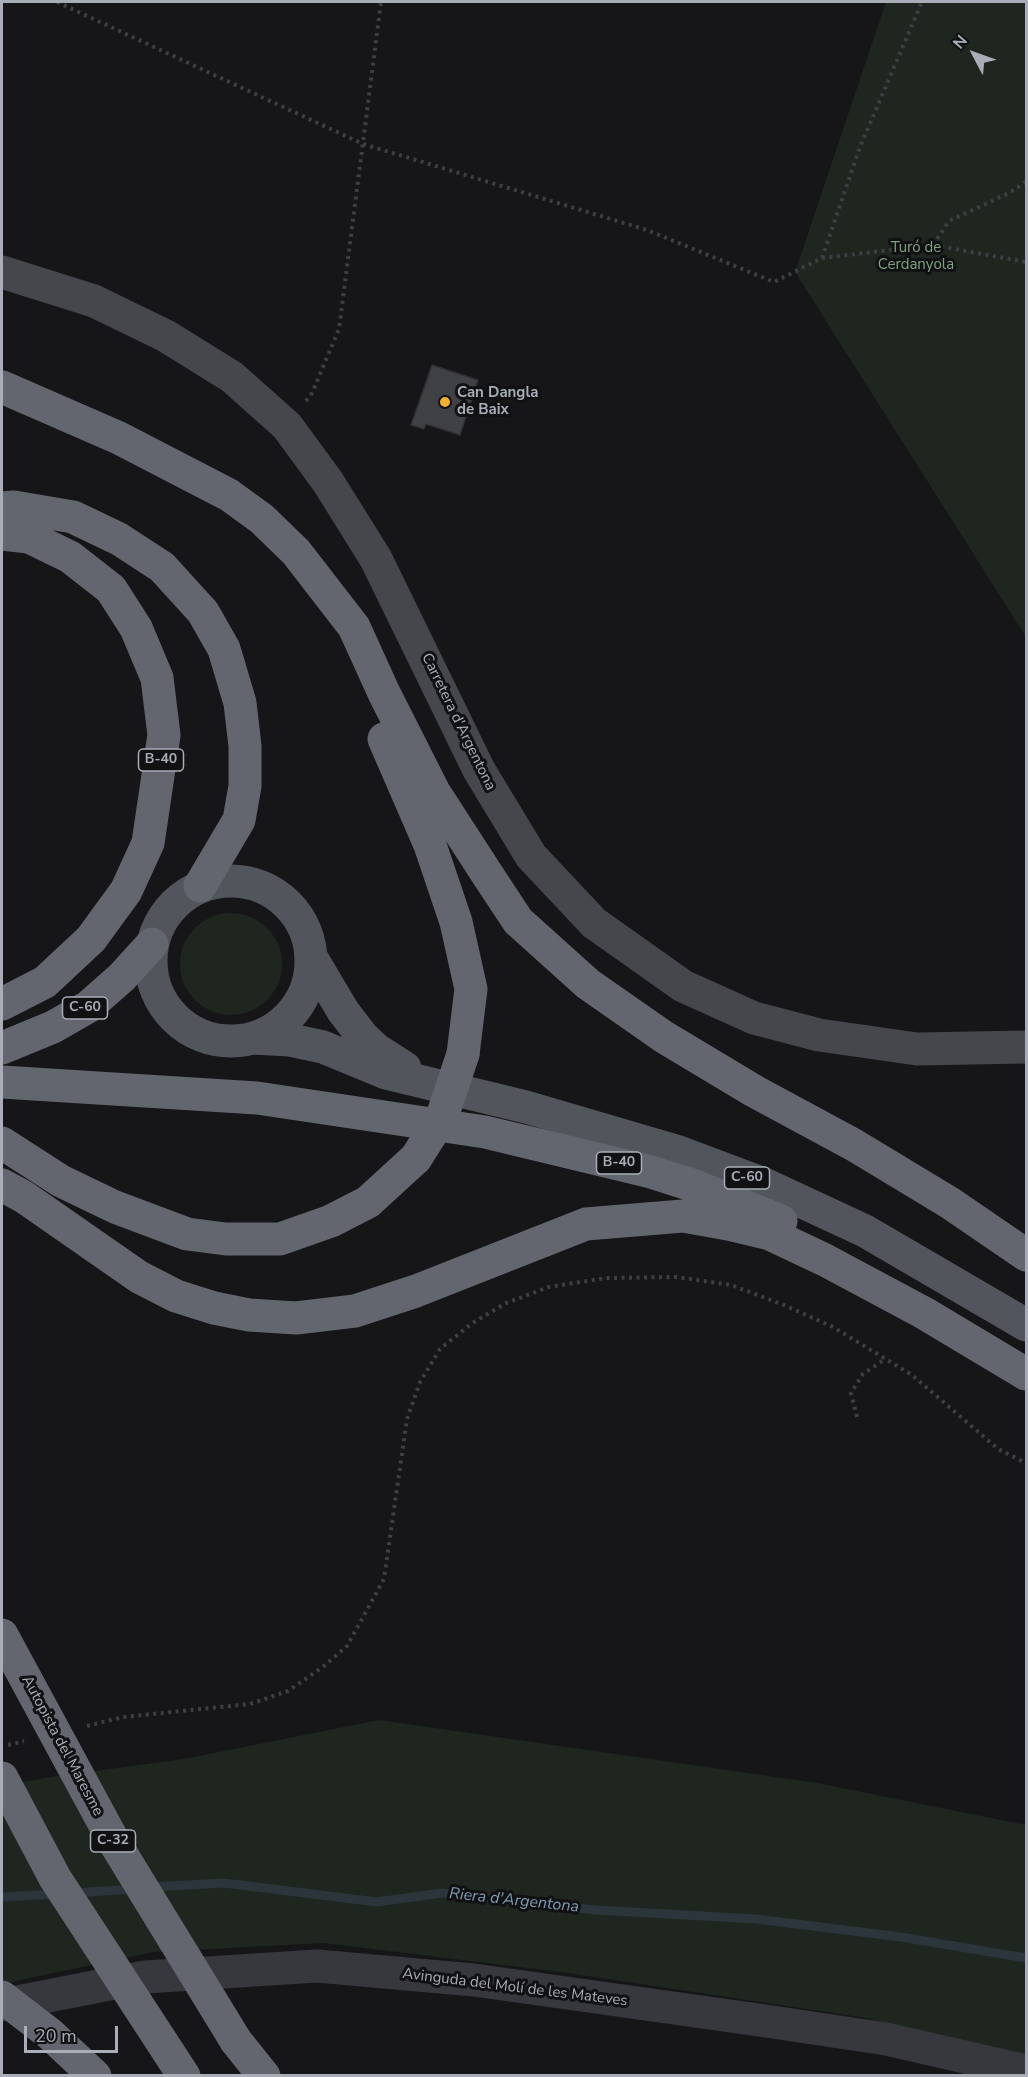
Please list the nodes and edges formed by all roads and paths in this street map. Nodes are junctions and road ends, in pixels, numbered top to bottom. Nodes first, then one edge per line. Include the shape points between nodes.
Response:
1 (57, 2) edge
2 (381, 2) edge
3 (921, 4) dead end
4 (363, 144) junction
5 (1026, 182) edge
6 (933, 245) junction
7 (822, 258) junction
8 (1026, 262) edge
9 (2, 272) edge
10 (2, 387) edge
11 (287, 426) junction
12 (178, 470) junction
13 (2, 508) edge
14 (2, 534) edge
15 (200, 886) junction
16 (152, 944) junction
17 (311, 957) junction
18 (2, 1004) edge
19 (253, 1038) junction
20 (1026, 1047) edge
21 (2, 1048) edge
22 (2, 1082) edge
23 (445, 1089) junction
24 (2, 1143) edge
25 (2, 1185) edge
26 (1026, 1255) edge
27 (1026, 1326) edge
28 (1026, 1355) edge
29 (885, 1359) junction
30 (1026, 1374) edge
31 (857, 1417) dead end
32 (1026, 1463) edge
33 (2, 1635) edge
34 (79, 1728) dead end
35 (35, 1738) dead end
36 (2, 1746) edge
37 (2, 1778) edge
38 (2, 1997) edge
39 (2, 2005) edge
40 (1026, 2071) edge
41 (95, 2076) edge
42 (184, 2076) edge
43 (264, 2076) edge

1 - 4 path
2 - 4 path
3 - 7 path via 860,147
4 - 7 path via 647,230 774,282
4 - 11 path via 339,329 312,393
5 - 6 path via 1009,194 949,221
6 - 7 path
6 - 8 path
9 - 11 street, Carretera d'Argentona via 94,301 166,336 231,377
10 - 12 highway via 119,438
11 - 20 street, Carretera d'Argentona via 376,559 479,770 531,856 594,923 683,986 754,1018 819,1035 918,1049
12 - 24 highway, bridge via 222,500 264,538 312,598 346,653 430,846 456,922 471,989 463,1054 442,1117 416,1158 368,1202 331,1221 280,1239 187,1234 115,1207 61,1181
12 - 26 highway via 229,495 261,519 296,552 354,627 434,792 518,921 588,984 664,1037 854,1145
13 - 15 highway via 73,517 119,539 162,567 203,612 224,649 240,703 245,786 238,820
14 - 18 highway, B-40 via 30,537 70,557 111,589 136,628 157,678 164,735 148,843 126,891 91,939 45,982
15 - 16 main road, C-60 via 169,909
15 - 17 main road, C-60 via 244,881 274,893 297,915 307,935
16 - 19 main road, C-60 via 152,979 161,1002 176,1020 195,1034 218,1041
16 - 21 highway, C-60 via 88,1007 54,1027
17 - 19 main road, C-60 via 308,983 296,1007 277,1027
17 - 23 main road, C-60 via 363,1037 401,1066
19 - 23 main road, C-60 via 323,1047 386,1073
22 - 28 highway, B-40 via 257,1098 362,1112 485,1132 651,1172 755,1208 863,1258
23 - 27 main road, C-60 via 676,1150 764,1184 865,1232
25 - 30 highway via 139,1277 176,1296 223,1310 284,1317 355,1311 586,1224 683,1216 728,1224 770,1234 825,1260
29 - 31 path via 863,1374 851,1393
29 - 32 path via 912,1375 998,1449
29 - 34 path via 833,1327 784,1305 730,1285 676,1277 606,1278 549,1287 506,1303 440,1349 420,1382 407,1419 384,1579 347,1646 288,1691 250,1704 123,1718
33 - 43 highway, Autopista del Maresme / C-32, bridge via 113,1840 236,2041
35 - 36 path
37 - 42 highway, bridge via 55,1878
38 - 41 highway, bridge
39 - 40 street, Avinguda del Molí de les Mateves via 145,1977 316,1966 474,1980 766,2020 886,2039

